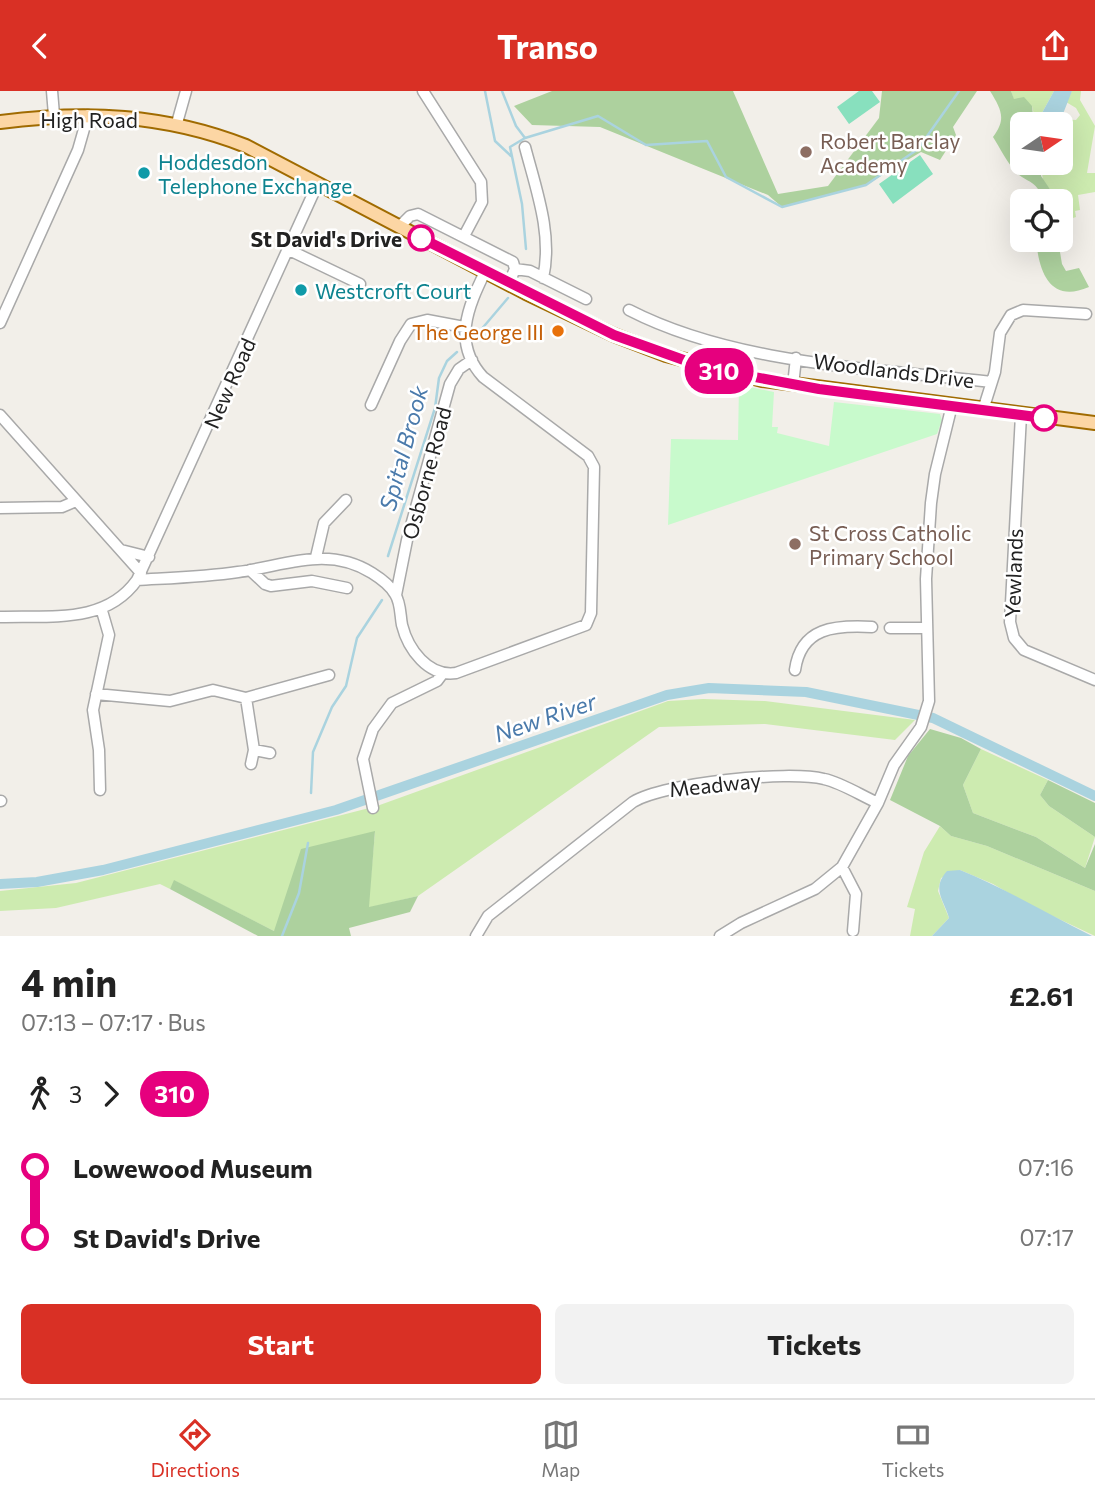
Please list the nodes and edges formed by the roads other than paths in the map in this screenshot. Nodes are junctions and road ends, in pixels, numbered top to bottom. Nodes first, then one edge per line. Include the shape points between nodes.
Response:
1 (52, 91) edge
2 (186, 91) edge
3 (423, 91) edge
4 (54, 115) junction
5 (88, 115) junction
6 (0, 122) edge
7 (177, 124) junction
8 (525, 147) dead end
9 (318, 183) junction
10 (399, 227) junction
11 (464, 236) junction
12 (289, 250) junction
13 (515, 269) junction
14 (485, 272) junction
15 (543, 278) junction
16 (360, 283) dead end
17 (509, 283) junction
18 (586, 299) dead end
19 (629, 310) dead end
20 (1086, 314) dead end
21 (0, 324) edge
22 (464, 327) junction
23 (796, 358) junction
24 (472, 360) junction
25 (991, 382) junction
26 (793, 384) junction
27 (371, 404) dead end
28 (952, 405) junction
29 (983, 410) junction
30 (0, 415) edge
31 (1021, 415) junction
32 (1095, 423) edge
33 (346, 500) dead end
34 (76, 501) junction
35 (0, 508) edge
36 (121, 550) junction
37 (149, 557) junction
38 (316, 557) junction
39 (250, 571) junction
40 (139, 577) junction
41 (347, 589) dead end
42 (396, 594) junction
43 (102, 611) junction
44 (0, 617) edge
45 (872, 627) dead end
46 (890, 628) dead end
47 (927, 628) junction
48 (794, 670) dead end
49 (443, 673) junction
50 (329, 675) dead end
51 (1095, 680) edge
52 (96, 694) junction
53 (246, 698) junction
54 (254, 750) junction
55 (270, 753) dead end
56 (251, 764) dead end
57 (100, 790) dead end
58 (878, 803) junction
59 (373, 808) dead end
60 (842, 867) junction
61 (853, 931) dead end
62 (476, 936) edge
63 (720, 936) edge

1 - 4 street
2 - 7 street
3 - 11 street via 481,182 482,202
4 - 5 main road, High Road
4 - 6 main road, High Road
5 - 7 main road, High Road
5 - 21 street via 78,150
7 - 9 main road, High Road via 246,146
8 - 15 street via 546,233
9 - 10 main road, High Road
9 - 12 street, New Road
10 - 11 street via 418,214
10 - 14 main road, High Road
11 - 13 street via 510,260
12 - 16 street
12 - 37 street, New Road
13 - 15 street
13 - 17 street
14 - 17 main road, High Road
14 - 22 street
15 - 18 street
17 - 26 main road, High Road via 639,345 723,372
19 - 23 street, Woodlands Drive via 710,342
20 - 25 street via 1023,310 1011,315 1000,333
22 - 24 street
22 - 27 street via 427,320 411,324
23 - 25 street, Woodlands Drive
23 - 26 street, Woodlands Drive
24 - 42 street, Osborne Road via 458,369 450,384
24 - 49 street via 483,377 593,463 591,616 584,626 456,673
25 - 29 street
26 - 28 main road, High Road
28 - 29 main road, High Road
28 - 47 street via 931,503
29 - 31 main road, High Road
30 - 34 street
31 - 32 main road, High Road
31 - 51 street, Yewlands via 1010,622 1014,638 1024,650
33 - 38 street via 324,523
34 - 35 street via 62,507
34 - 36 street
36 - 37 street
36 - 40 street
37 - 40 street, New Road
38 - 39 street
38 - 42 street via 356,565
39 - 40 street
39 - 41 street via 271,586 312,581
40 - 43 street, New Road via 123,597
42 - 49 street via 403,628 414,651 426,665
43 - 44 street
43 - 52 street via 108,635
45 - 48 street via 826,630 809,637 799,649
46 - 47 street
47 - 58 street via 929,704
49 - 59 street via 437,681 402,696 382,714 364,748
50 - 53 street
52 - 53 street via 156,701 207,690
52 - 57 street
53 - 54 street
54 - 55 street
54 - 56 street
58 - 60 street
58 - 62 street, Meadway via 812,777 717,781 661,789 633,801 498,908 483,921
60 - 61 street via 856,894
60 - 63 street via 814,889

